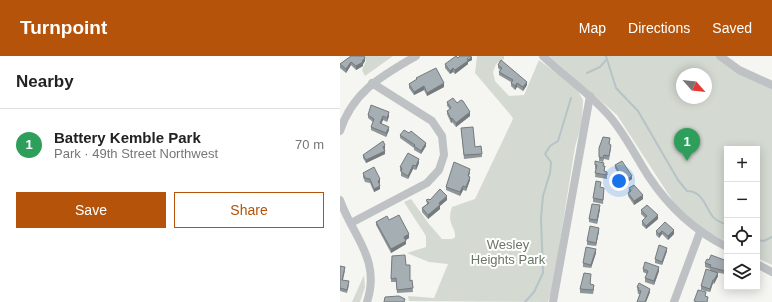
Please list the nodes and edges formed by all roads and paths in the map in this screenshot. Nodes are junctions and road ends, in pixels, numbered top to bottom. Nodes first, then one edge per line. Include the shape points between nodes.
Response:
1 (416, 56) edge
2 (543, 56) edge
3 (720, 56) edge
4 (372, 83) junction
5 (772, 85) edge
6 (590, 96) junction
7 (340, 131) edge
8 (340, 200) edge
9 (350, 223) junction
10 (700, 232) junction
11 (724, 245) edge
12 (760, 266) edge
13 (772, 272) edge
14 (367, 302) edge
15 (553, 302) edge
16 (674, 302) edge

1 - 4 street
2 - 6 street
3 - 5 street via 739,70
4 - 7 street via 354,103
4 - 9 street via 432,121 442,138 444,155 439,170 428,183
6 - 10 street via 612,119 665,199
6 - 15 street
8 - 9 street
9 - 14 street via 370,265 371,286
10 - 11 street
10 - 16 street
12 - 13 street

